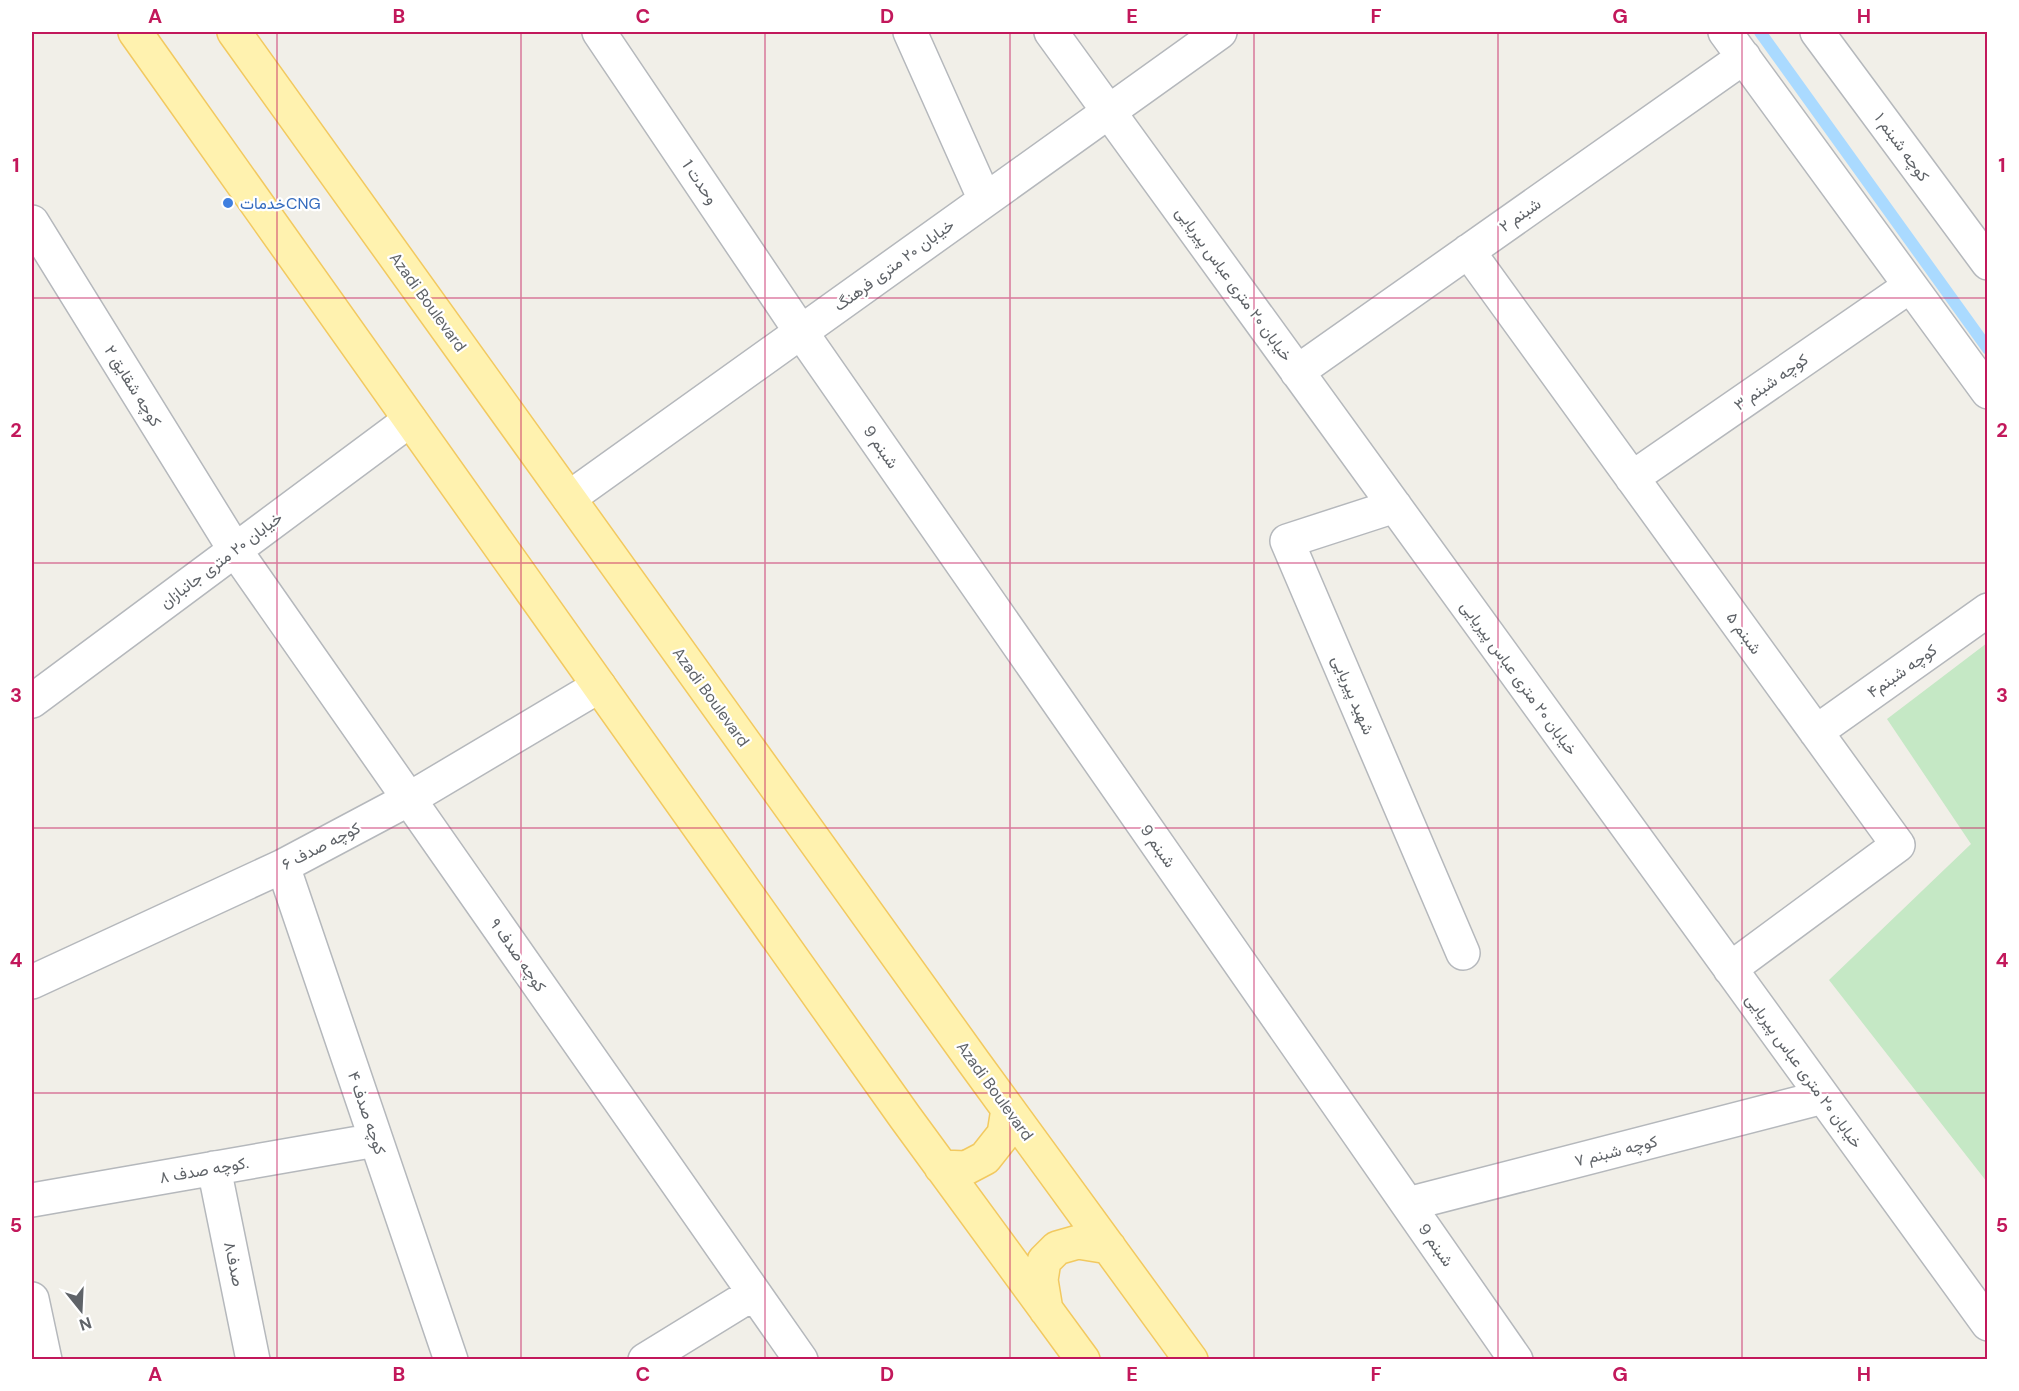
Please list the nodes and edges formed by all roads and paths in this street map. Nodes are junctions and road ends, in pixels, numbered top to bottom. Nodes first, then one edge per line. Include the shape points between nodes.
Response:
1 (135, 32) edge
2 (234, 32) edge
3 (599, 32) edge
4 (910, 32) edge
5 (1051, 32) edge
6 (1220, 32) edge
7 (1817, 32) edge
8 (1734, 44) edge
9 (1108, 111) junction
10 (985, 200) junction
11 (32, 222) edge
12 (1468, 251) junction
13 (1988, 263) edge
14 (1910, 286) junction
15 (801, 332) junction
16 (1297, 372) junction
17 (1988, 392) edge
18 (410, 420) junction
19 (1632, 478) junction
20 (569, 498) junction
21 (1395, 506) junction
22 (235, 550) junction
23 (1988, 610) edge
24 (598, 686) junction
25 (36, 688) edge
26 (1816, 732) junction
27 (410, 799) junction
28 (284, 866) junction
29 (1463, 953) dead end
30 (1730, 969) junction
31 (32, 982) edge
32 (1823, 1097) junction
33 (1008, 1109) junction
34 (376, 1140) junction
35 (941, 1167) junction
36 (214, 1168) junction
37 (32, 1200) edge
38 (1408, 1204) junction
39 (1110, 1248) junction
40 (754, 1293) junction
41 (32, 1299) edge
42 (1046, 1310) junction
43 (1988, 1324) edge
44 (45, 1359) edge
45 (253, 1359) edge
46 (451, 1359) edge
47 (645, 1359) edge
48 (801, 1359) edge
49 (1083, 1359) edge
50 (1191, 1359) edge
51 (1516, 1359) edge

1 - 18 main road
2 - 20 main road, Azadi Boulevard
3 - 15 street, وحدت 1
4 - 10 street
5 - 9 street, خیابان ۲۰ متری عباس پیریایی
6 - 9 street, خیابان ۲۰ متری فرهنگ
7 - 13 street, کوچه شبنم ۱
8 - 12 street, شبنم ۲
8 - 14 street
9 - 10 street, خیابان ۲۰ متری فرهنگ
9 - 16 street, خیابان ۲۰ متری عباس پیریایی
10 - 15 street, خیابان ۲۰ متری فرهنگ
11 - 22 street, کوچه شقایق ۲
12 - 16 street, شبنم ۲
12 - 19 street, شبنم ۵
14 - 17 street
14 - 19 street, کوچه شبنم ۳
15 - 20 street, خیابان ۲۰ متری فرهنگ
15 - 38 street, شبنم 9
16 - 21 street, خیابان ۲۰ متری عباس پیریایی
18 - 22 street, خیابان ۲۰ متری جانبازان
18 - 24 main road
19 - 26 street, شبنم ۵
20 - 33 main road, Azadi Boulevard
21 - 29 street, شهید پیریایی via 1287,541
21 - 30 street, خیابان ۲۰ متری عباس پیریایی
22 - 25 street, خیابان ۲۰ متری جانبازان
22 - 27 street, کوچه صدف ۹
23 - 26 street, کوچه شبنم۴
24 - 27 street, کوچه صدف ۶
24 - 35 main road
26 - 30 street, شبنم ۵ via 1898,846
27 - 28 street, کوچه صدف ۶
27 - 40 street, کوچه صدف ۹
28 - 31 street, کوچه صدف ۶
28 - 34 street, کوچه صدف ۴
30 - 32 street, خیابان ۲۰ متری عباس پیریایی
32 - 38 street, کوچه شبنم ۷
32 - 43 street, خیابان ۲۰ متری عباس پیریایی
33 - 35 main road via 1004,1134 985,1158 966,1168
33 - 39 main road, Azadi Boulevard
34 - 36 street, کوچه صدف ۸.
34 - 46 street, کوچه صدف ۴
35 - 42 main road
36 - 37 street, کوچه صدف ۸.
36 - 45 street, صدف۸
38 - 51 street, شبنم 9
39 - 42 main road via 1078,1242 1057,1248 1044,1261 1041,1280
39 - 50 main road, Azadi Boulevard
40 - 47 street
40 - 48 street, کوچه صدف ۹
41 - 44 street
42 - 49 main road

